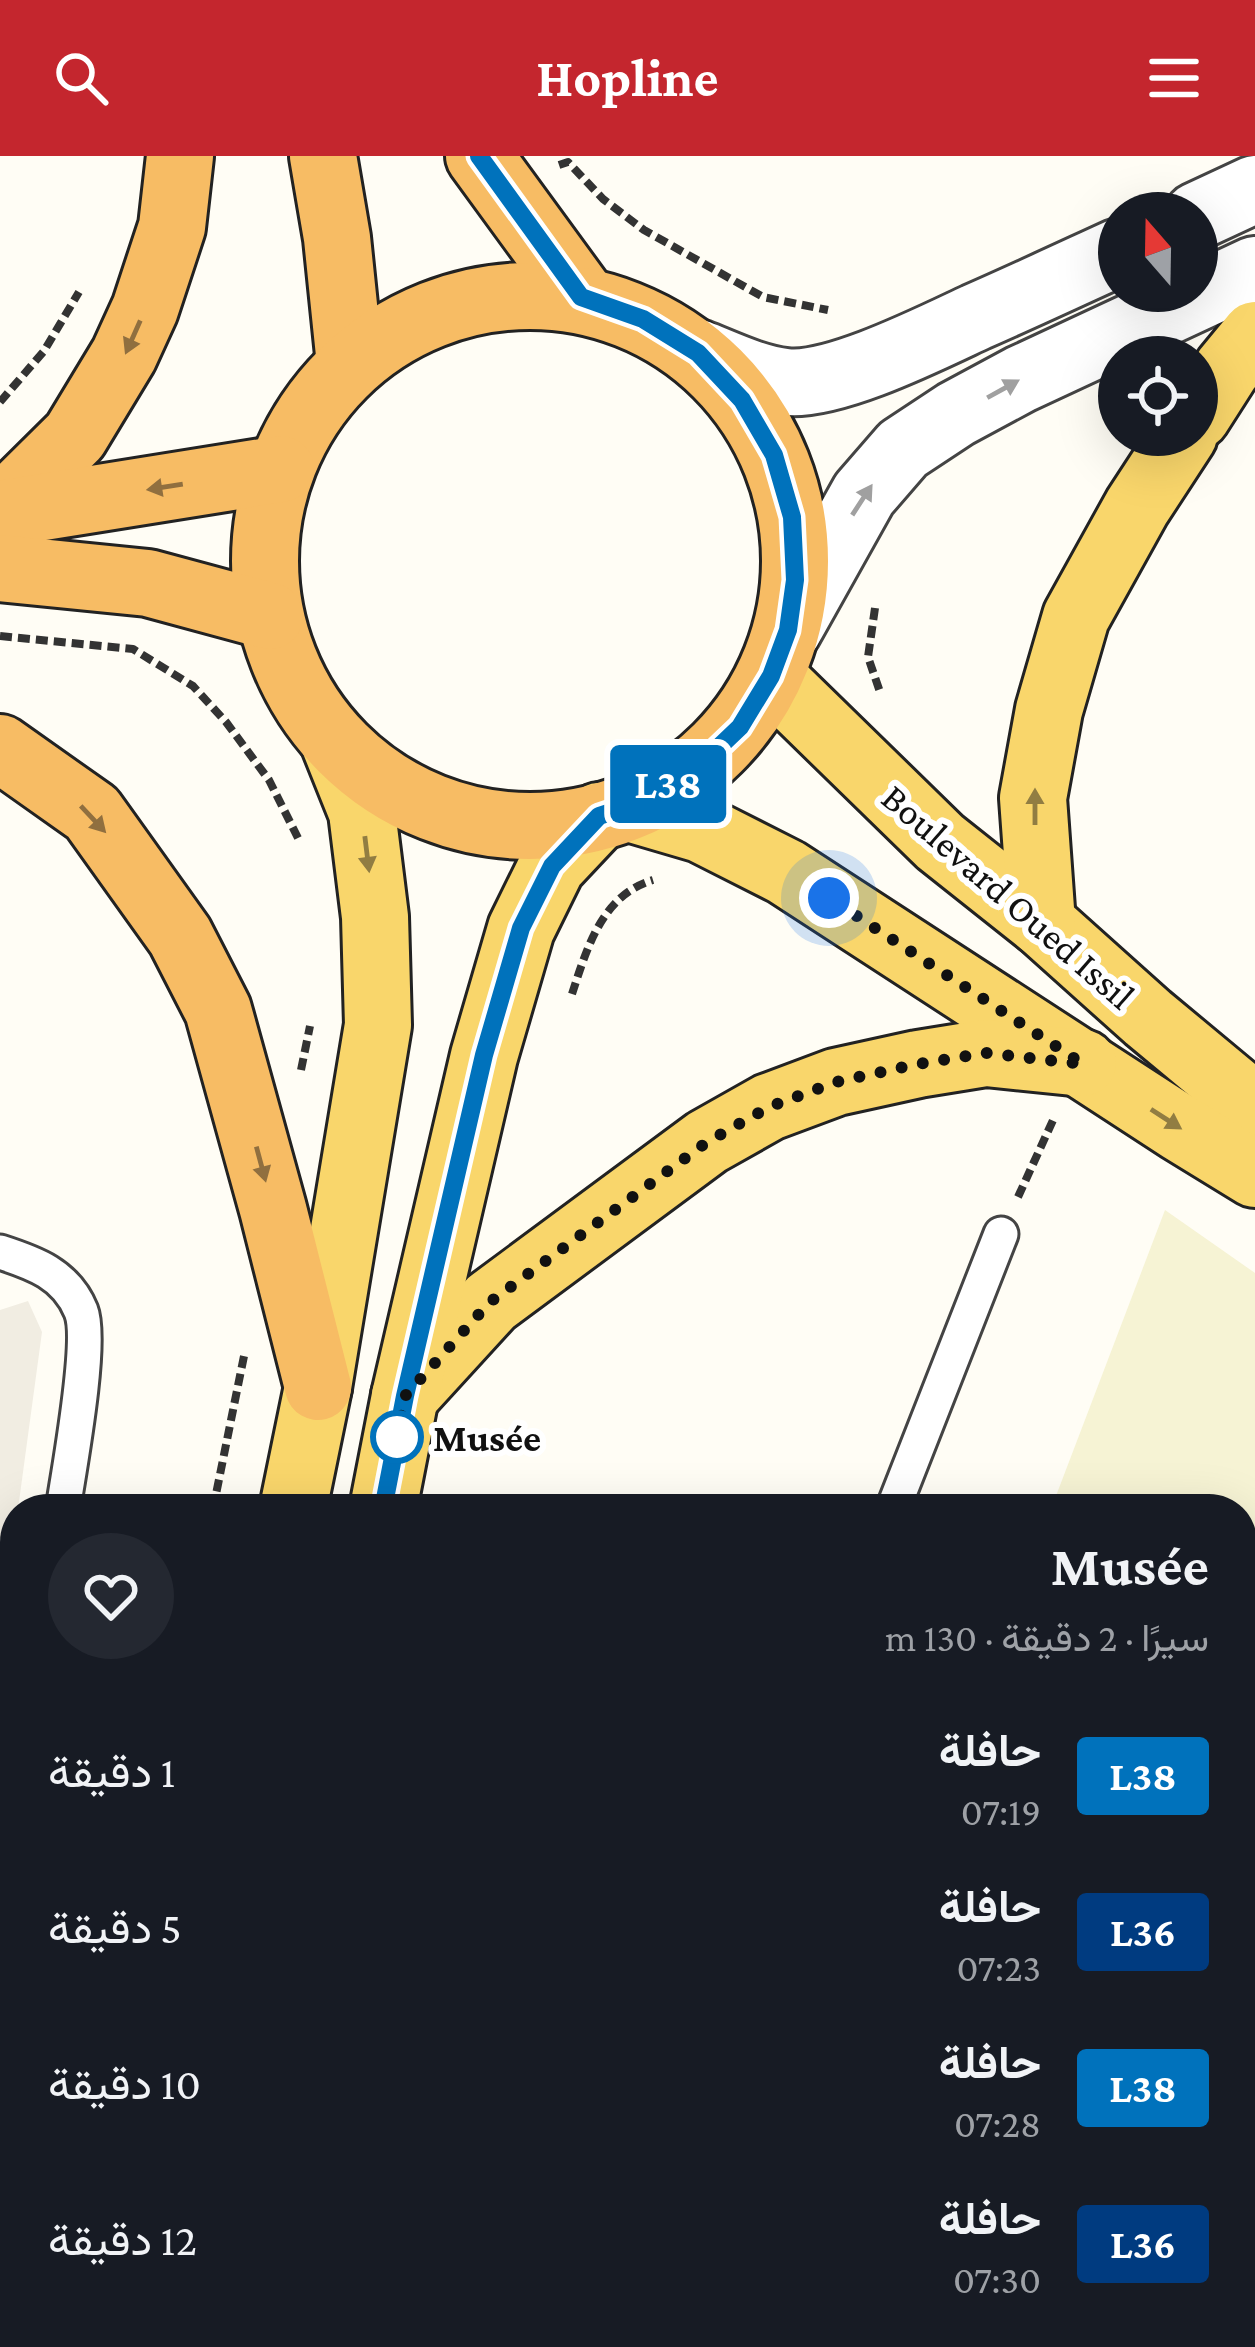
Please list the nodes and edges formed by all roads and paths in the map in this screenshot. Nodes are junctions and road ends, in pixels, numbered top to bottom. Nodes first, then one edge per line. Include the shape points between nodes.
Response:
1 (180, 156) edge
2 (323, 156) edge
3 (490, 171) edge
4 (1255, 189) edge
5 (1218, 206) edge
6 (1098, 262) edge
7 (1255, 270) edge
8 (581, 297) junction
9 (1255, 335) edge
10 (698, 353) junction
11 (350, 364) junction
12 (866, 365) junction
13 (1218, 384) edge
14 (1170, 456) edge
15 (281, 469) junction
16 (0, 512) edge
17 (0, 568) edge
18 (875, 606) dead end
19 (270, 616) junction
20 (0, 636) edge
21 (779, 653) junction
22 (334, 742) junction
23 (0, 748) edge
24 (862, 767) junction
25 (612, 812) junction
26 (304, 849) dead end
27 (662, 878) dead end
28 (1042, 923) junction
29 (566, 1013) dead end
30 (1083, 1064) junction
31 (1255, 1107) edge
32 (1255, 1174) edge
33 (1001, 1234) dead end
34 (0, 1252) edge
35 (318, 1387) junction
36 (405, 1396) junction
37 (65, 1494) edge
38 (296, 1494) edge
39 (386, 1494) edge
40 (898, 1494) edge

1 -> 16 highway via 172,226 124,356 75,436
2 - 11 highway
3 - 8 highway
3 - 12 path via 568,162 644,230 763,297 844,313
4 - 5 street
6 - 12 street
21 -> 7 street via 864,494 903,449 1021,379
8 - 10 highway via 643,319
8 - 11 highway via 519,295 458,305 400,329
9 - 13 main road
10 - 12 street via 788,382
10 - 21 highway via 742,400 774,455 792,517 795,580
11 - 15 highway via 310,412
28 -> 14 main road via 1033,798 1049,710 1076,617
15 -> 16 highway
15 - 19 highway via 265,542
17 - 19 highway via 148,583
18 - 24 path via 868,657 896,717
19 - 22 highway via 303,705
20 - 26 path via 133,650 193,686 269,780
21 - 24 main road, Boulevard Oued Issil
21 - 25 highway via 740,727 697,768
22 - 25 highway via 369,775 455,818 550,826
22 -> 35 main road via 362,812 378,1025
23 -> 35 highway via 92,813 181,936 218,1010
24 - 28 main road, Boulevard Oued Issil
25 - 30 main road, Boulevard Oued Issil via 701,829 787,872
25 - 36 main road via 552,866 521,928
27 - 29 path via 620,898 600,920
28 - 31 main road, Boulevard Oued Issil
30 -> 32 main road, Boulevard Oued Issil
30 - 36 main road via 986,1053 836,1082 769,1107 707,1142 490,1302
33 - 40 lane
34 - 37 lane via 46,1268 82,1313
35 - 38 main road
36 - 39 main road

